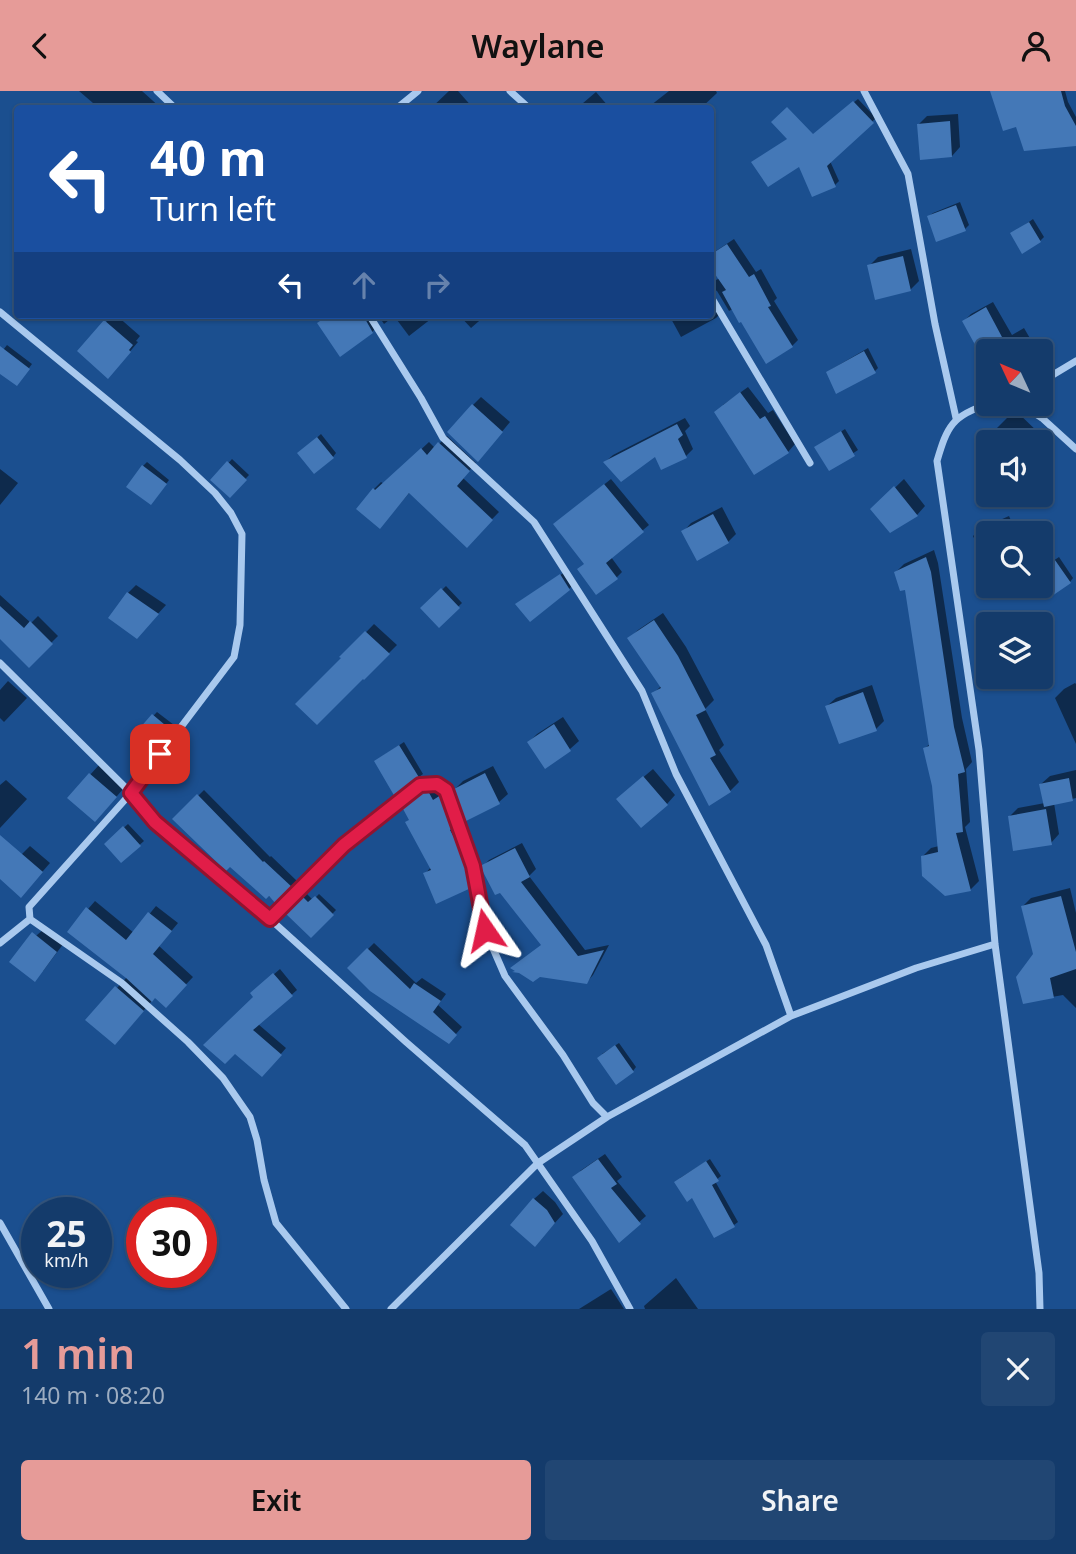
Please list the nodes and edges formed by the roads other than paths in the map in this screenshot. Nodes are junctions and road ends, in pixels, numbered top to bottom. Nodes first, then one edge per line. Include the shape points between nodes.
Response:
1 (157, 91) edge
2 (418, 91) edge
3 (510, 91) edge
4 (864, 91) edge
5 (172, 105) edge
6 (402, 105) edge
7 (526, 105) edge
8 (714, 302) edge
9 (0, 312) edge
10 (372, 319) edge
11 (1076, 361) edge
12 (1054, 374) edge
13 (976, 410) edge
14 (1040, 417) edge
15 (956, 418) junction
16 (1076, 449) edge
17 (810, 463) dead end
18 (0, 663) edge
19 (131, 793) junction
20 (30, 919) junction
21 (270, 919) junction
22 (0, 943) edge
23 (995, 944) junction
24 (792, 1016) junction
25 (607, 1117) junction
26 (538, 1163) junction
27 (0, 1223) edge
28 (48, 1309) edge
29 (346, 1309) edge
30 (391, 1309) edge
31 (630, 1309) edge
32 (1040, 1309) edge

1 - 5 street
2 - 6 street
3 - 7 street
4 - 15 street via 908,174
8 - 17 street
9 - 19 street via 180,460 215,493 242,534 240,625 234,657
10 - 24 street via 443,438 534,522 642,691 676,774 766,945
11 - 12 street
13 - 15 street
14 - 16 street
15 - 23 street via 944,435 937,461 979,750
18 - 19 street
19 - 20 street via 29,907
19 - 21 street via 155,822
20 - 22 street
20 - 29 street via 122,983 223,1078 250,1117 276,1223
21 - 25 street via 344,845 420,785 437,784 446,790 473,866 485,930 505,975
21 - 26 street via 525,1145
23 - 24 street via 916,968
23 - 32 street
24 - 25 street
25 - 26 street
26 - 30 street
26 - 31 street via 592,1241
27 - 28 street

